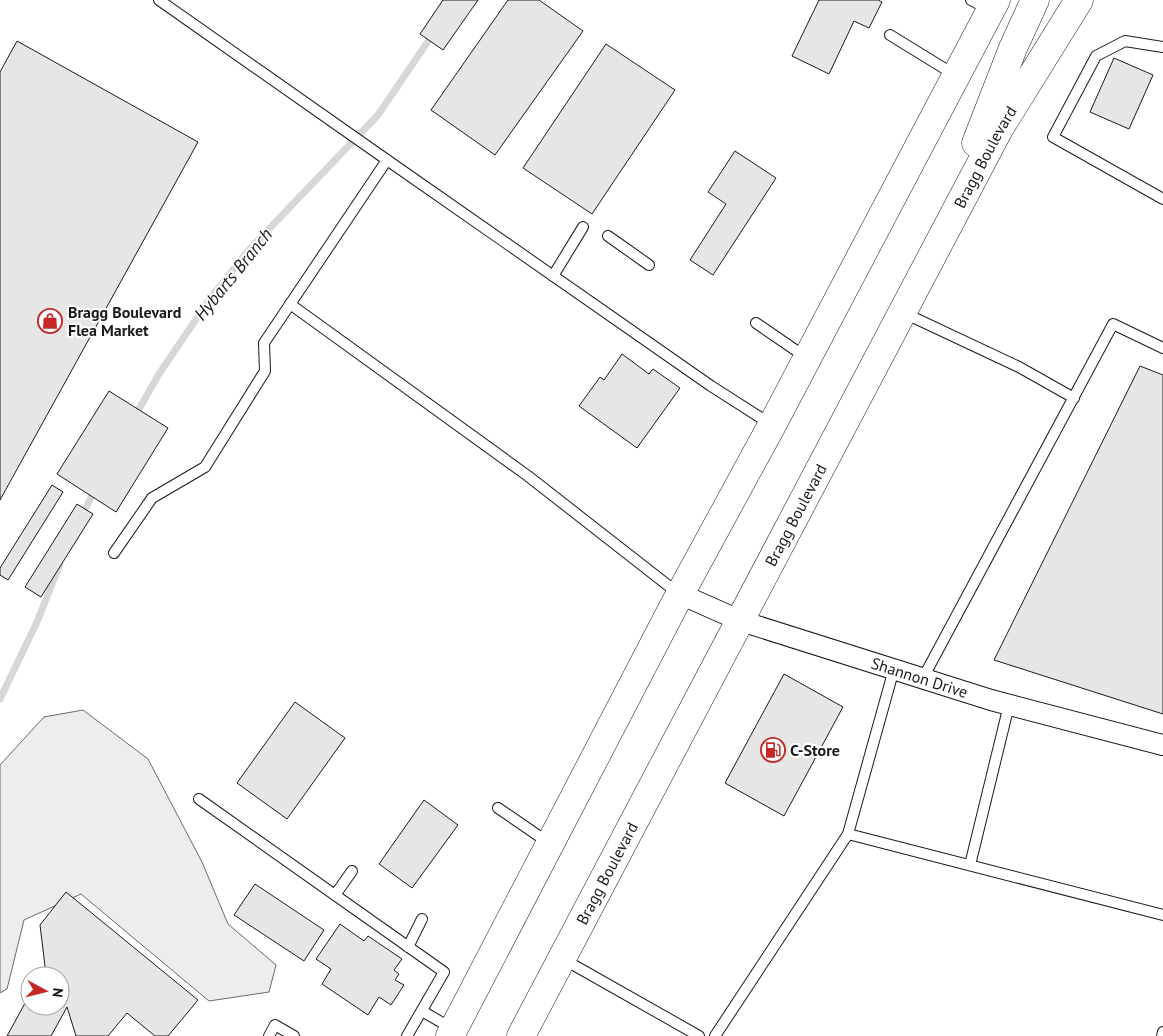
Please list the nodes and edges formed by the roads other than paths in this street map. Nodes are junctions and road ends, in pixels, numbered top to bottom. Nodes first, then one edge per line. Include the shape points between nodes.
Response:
1 (159, 0) edge
2 (1035, 0) edge
3 (1079, 0) edge
4 (988, 2) edge
5 (890, 35) dead end
6 (1162, 44) edge
7 (955, 75) junction
8 (387, 160) junction
9 (1163, 199) edge
10 (583, 227) dead end
11 (608, 236) dead end
12 (932, 253) junction
13 (649, 265) dead end
14 (553, 276) junction
15 (290, 304) junction
16 (901, 311) junction
17 (756, 323) dead end
18 (1163, 348) edge
19 (807, 358) junction
20 (1074, 398) junction
21 (772, 425) junction
22 (114, 553) dead end
23 (680, 594) junction
24 (741, 621) junction
25 (894, 669) junction
26 (922, 678) junction
27 (1009, 705) junction
28 (1163, 744) edge
29 (199, 799) dead end
30 (498, 808) dead end
31 (848, 834) junction
32 (550, 844) junction
33 (970, 865) junction
34 (352, 871) dead end
35 (335, 895) junction
36 (1163, 915) edge
37 (422, 919) dead end
38 (408, 947) junction
39 (562, 959) junction
40 (422, 1010) junction
41 (1163, 1032) edge
42 (452, 1033) edge
43 (269, 1036) edge
44 (294, 1036) edge
45 (406, 1036) edge
46 (521, 1036) edge
47 (699, 1036) edge
48 (715, 1036) edge
49 (1162, 1036) edge

1 - 8 lane
2 - 12 main road
3 - 12 main road, Bragg Boulevard via 999,129
4 - 7 main road
5 - 7 lane
6 - 9 lane via 1124,41 1096,56 1052,137
7 - 19 main road
8 - 14 lane
8 - 15 lane
10 - 14 lane
11 - 13 lane
12 - 16 main road, Bragg Boulevard
14 - 21 lane
15 - 22 lane via 264,343 265,372 205,467 152,498
15 - 23 lane via 528,476
16 - 20 lane via 1020,367
16 - 24 main road, Bragg Boulevard
17 - 19 lane
18 - 20 lane via 1113,324
19 - 21 main road
20 - 26 lane
21 - 23 main road
23 - 24 street, Shannon Drive
23 - 32 main road
24 - 25 street, Shannon Drive
24 - 39 main road, Bragg Boulevard
25 - 26 street, Shannon Drive
25 - 31 lane
26 - 27 street, Shannon Drive
27 - 28 street, Shannon Drive
27 - 33 lane
29 - 35 lane
30 - 32 lane
31 - 33 lane
31 - 48 lane
32 - 42 main road
33 - 36 lane
34 - 35 lane
35 - 38 lane
37 - 38 lane
38 - 40 lane via 444,972
39 - 46 main road, Bragg Boulevard
39 - 47 lane
40 - 42 lane
40 - 45 lane
41 - 49 lane
43 - 44 lane via 275,1025

